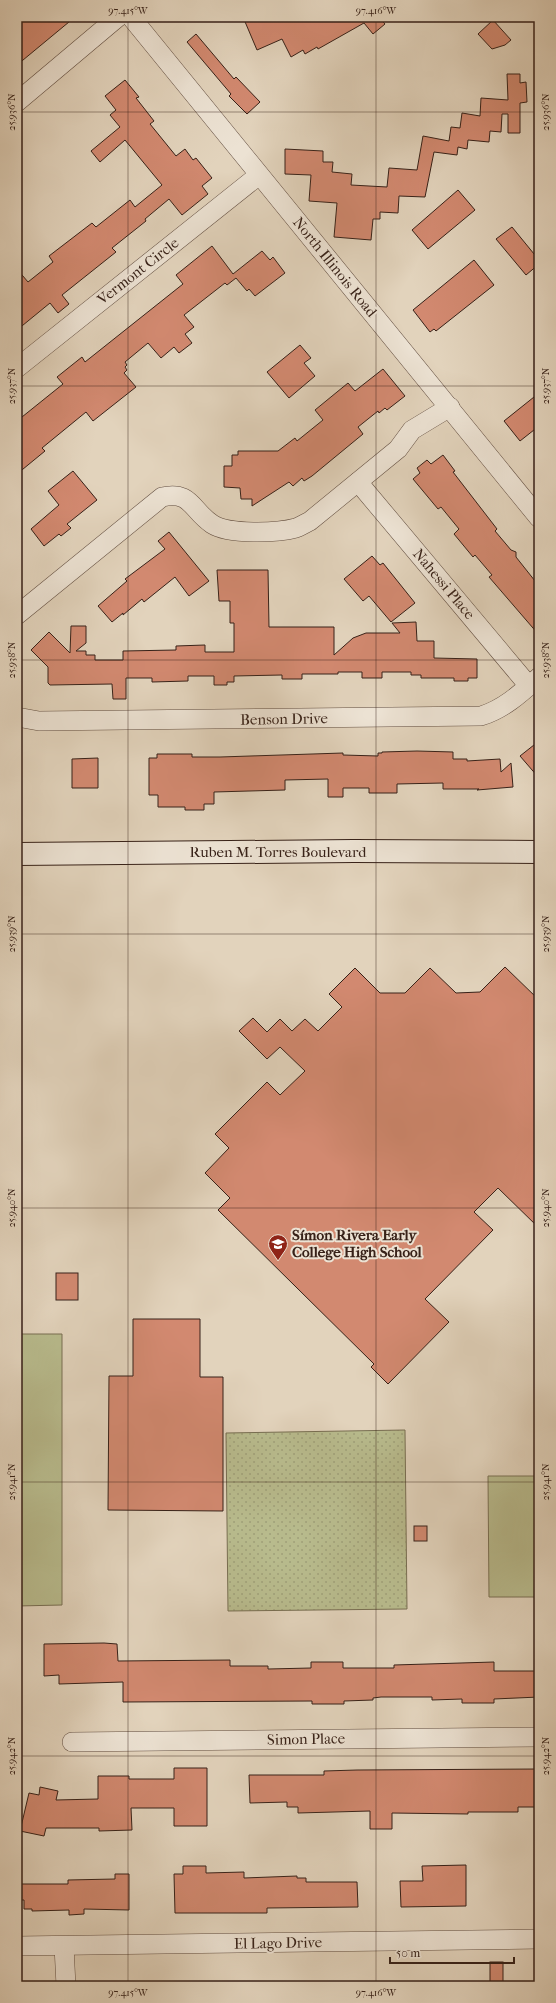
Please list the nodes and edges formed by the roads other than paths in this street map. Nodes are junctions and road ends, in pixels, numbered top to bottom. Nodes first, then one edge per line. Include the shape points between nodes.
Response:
1 (118, 17) edge
2 (131, 17) edge
3 (17, 102) edge
4 (259, 175) junction
5 (17, 368) edge
6 (450, 407) junction
7 (358, 482) junction
8 (539, 518) edge
9 (17, 615) edge
10 (534, 682) edge
11 (17, 717) edge
12 (539, 852) edge
13 (17, 854) edge
14 (539, 1737) edge
15 (72, 1742) dead end
16 (539, 1939) edge
17 (17, 1946) edge
18 (64, 1946) junction
19 (66, 1986) edge

1 - 3 street
2 - 4 street, North Illinois Road
4 - 5 street, Vermont Circle
4 - 6 street, North Illinois Road
6 - 7 street via 412,430 398,449
6 - 8 street, North Illinois Road
7 - 9 street via 310,521 297,528 272,531 224,529 212,524 184,498 173,494 162,497
7 - 10 street, Nahessi Place
10 - 11 street, Benson Drive via 506,706 481,716 47,721
12 - 13 main road, Ruben M. Torres Boulevard
14 - 15 street, Simon Place
16 - 18 street, El Lago Drive
17 - 18 street, El Lago Drive
18 - 19 street

